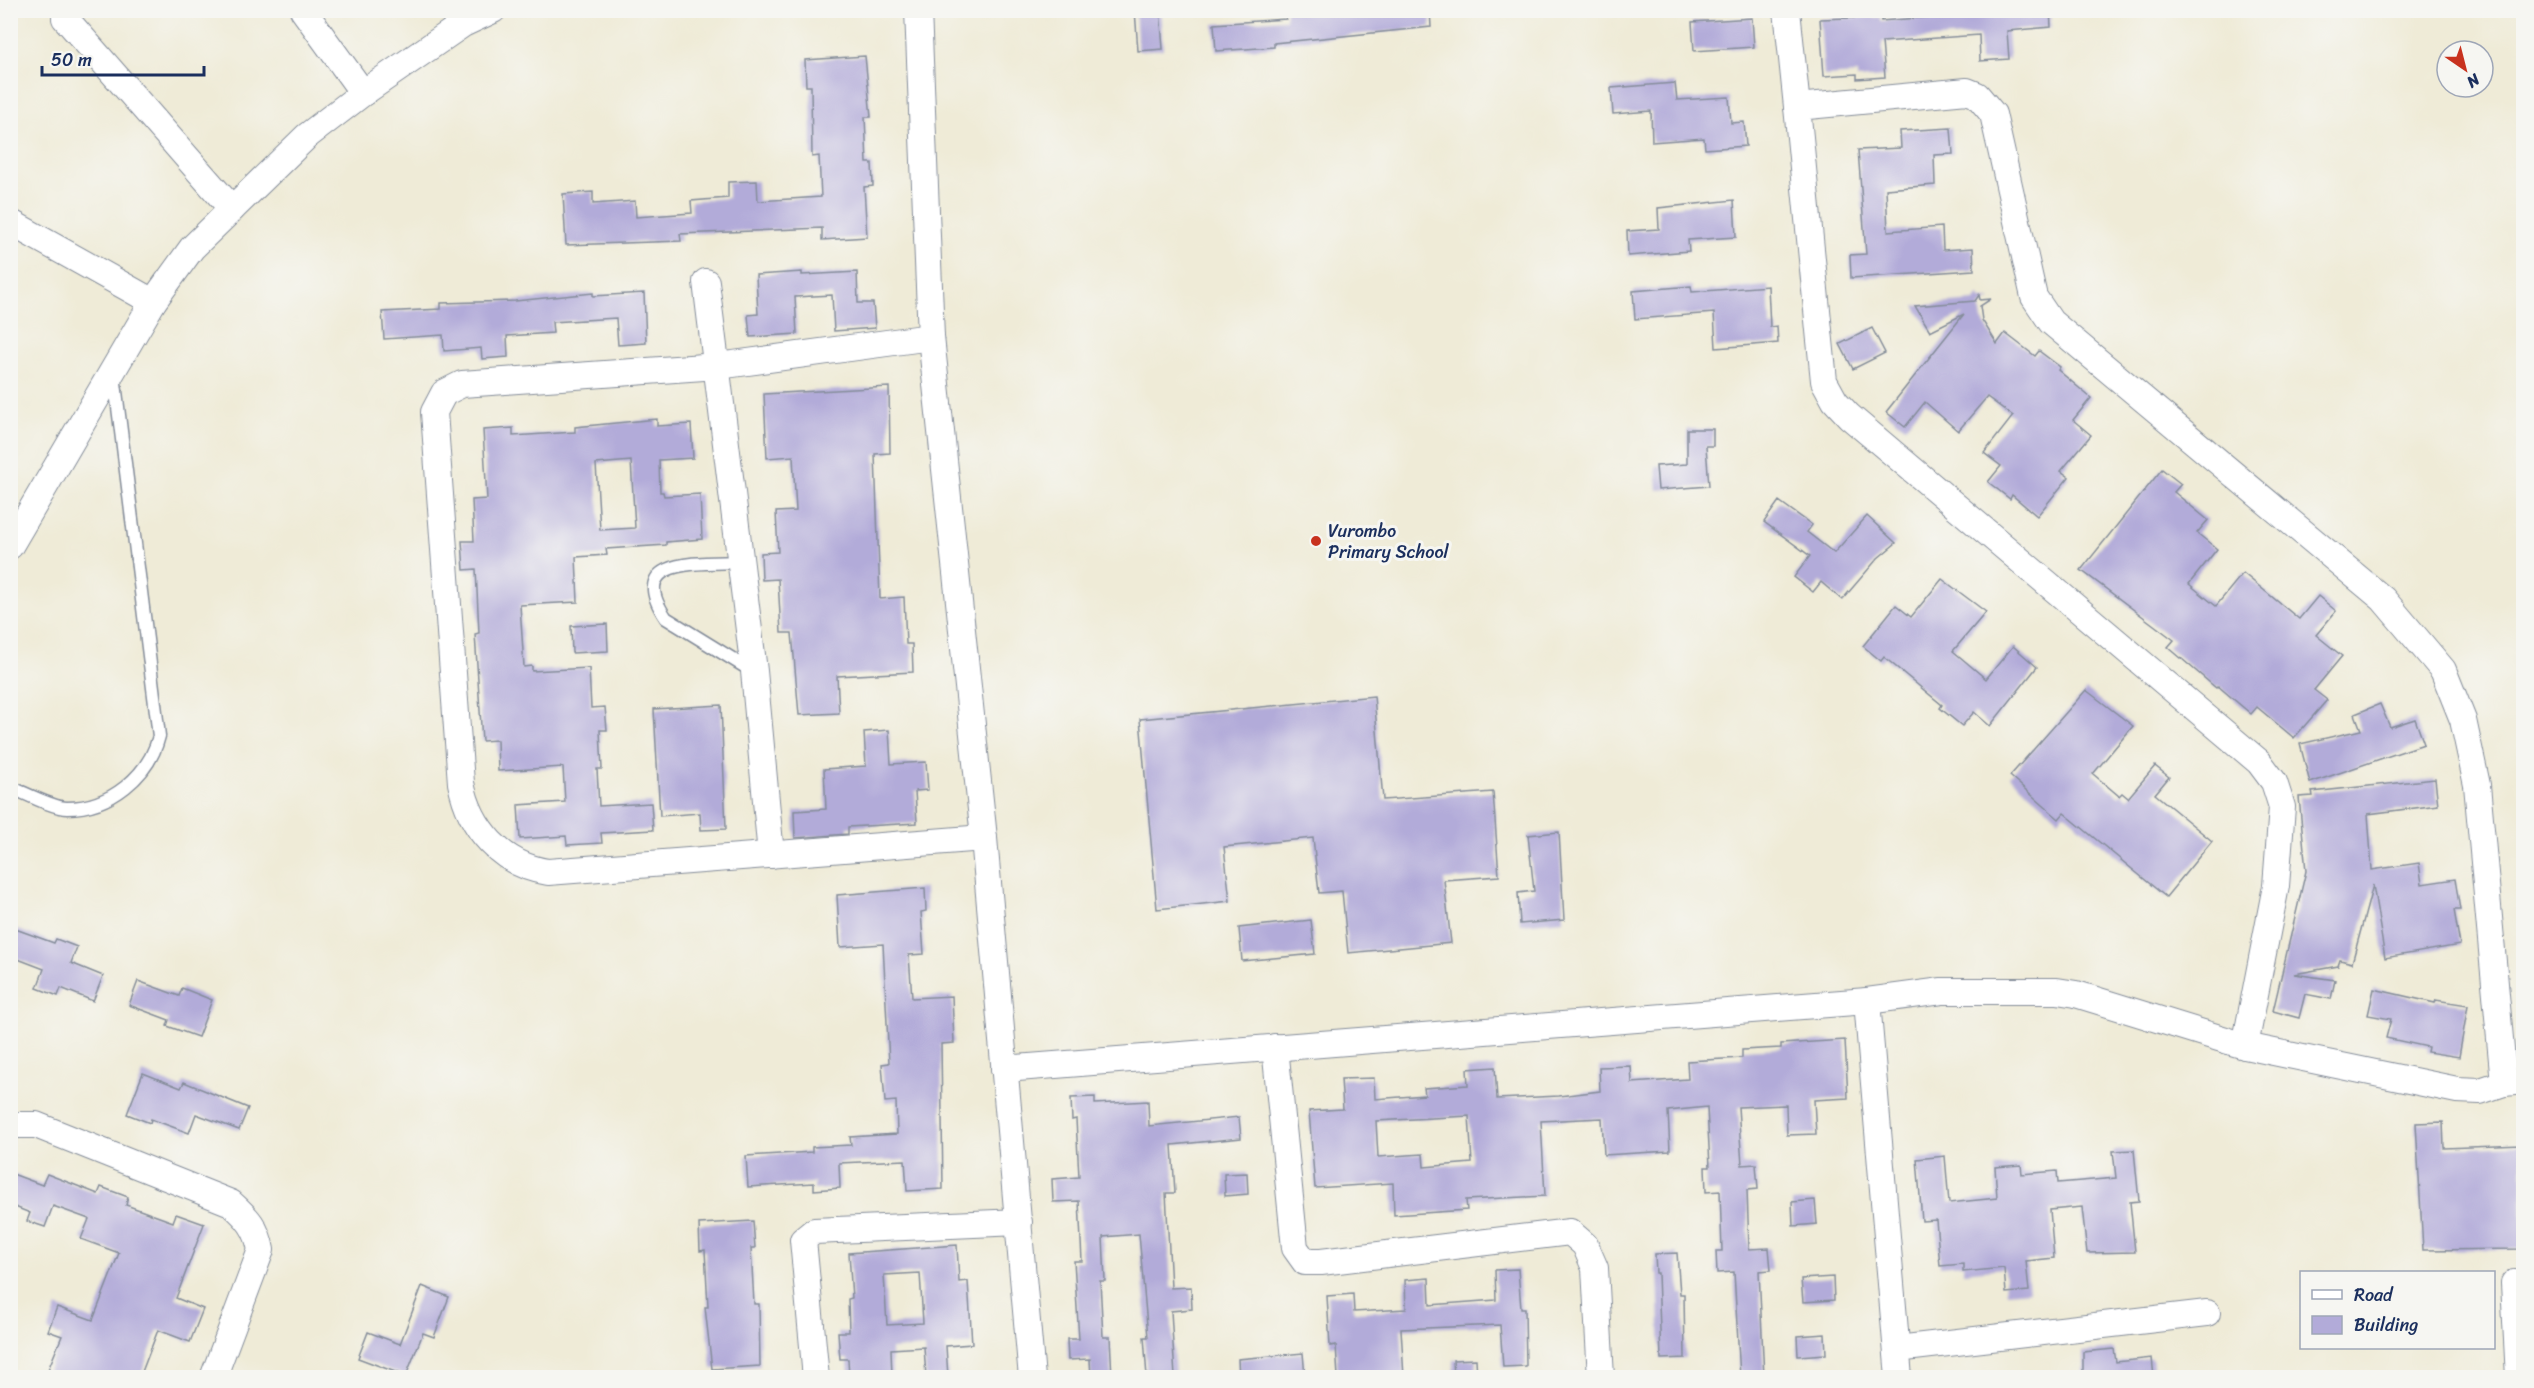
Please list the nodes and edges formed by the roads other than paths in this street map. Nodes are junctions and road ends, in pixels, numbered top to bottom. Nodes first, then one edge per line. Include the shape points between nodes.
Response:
1 (303, 10) edge
2 (493, 10) edge
3 (918, 10) edge
4 (1787, 10) edge
5 (65, 18) dead end
6 (363, 93) junction
7 (1797, 107) junction
8 (232, 208) junction
9 (10, 222) edge
10 (706, 282) dead end
11 (153, 302) junction
12 (931, 337) junction
13 (718, 366) junction
14 (113, 368) junction
15 (10, 546) edge
16 (740, 562) junction
17 (754, 672) junction
18 (10, 787) edge
19 (984, 838) junction
20 (771, 855) junction
21 (1868, 1001) junction
22 (2245, 1046) junction
23 (1275, 1047) junction
24 (1004, 1069) junction
25 (2513, 1082) edge
26 (10, 1125) edge
27 (1019, 1222) junction
28 (2510, 1283) edge
29 (2207, 1313) dead end
30 (1897, 1349) junction
31 (213, 1377) edge
32 (816, 1377) edge
33 (1032, 1377) edge
34 (1601, 1377) edge
35 (1899, 1377) edge
36 (2519, 1377) edge

1 - 6 street
2 - 6 street via 463,24
3 - 12 street
4 - 7 street
5 - 8 street
6 - 8 street via 307,136
7 - 22 street via 1824,381 1835,401 2259,762 2274,782 2282,807 2276,886
7 - 25 street via 1967,91 1977,95 1993,114 2034,297 2040,309 2383,599 2443,670 2463,720 2477,785
8 - 11 street via 192,248
9 - 11 street
10 - 13 street
11 - 14 street
12 - 13 street
12 - 19 street
13 - 16 street
13 - 20 street via 462,384 444,393 438,402 434,412 461,783 475,820 498,852 526,868 548,872
14 - 15 street
14 - 18 lane via 159,736 144,771 114,794 89,805 65,808
16 - 17 street
16 - 17 lane via 670,566 655,581 658,606 666,618
17 - 20 street
19 - 20 street
19 - 24 street
21 - 22 street via 1942,991 2067,992
21 - 23 street
21 - 30 street
22 - 25 street via 2457,1090 2480,1091
23 - 24 street
23 - 34 street via 1295,1248 1305,1262 1570,1232 1585,1245 1595,1268
24 - 27 street
26 - 31 street via 36,1125 231,1203 248,1217 258,1232 261,1250
27 - 32 street via 814,1231 807,1235 803,1240
27 - 33 street
28 - 36 street
29 - 30 street
30 - 35 street

